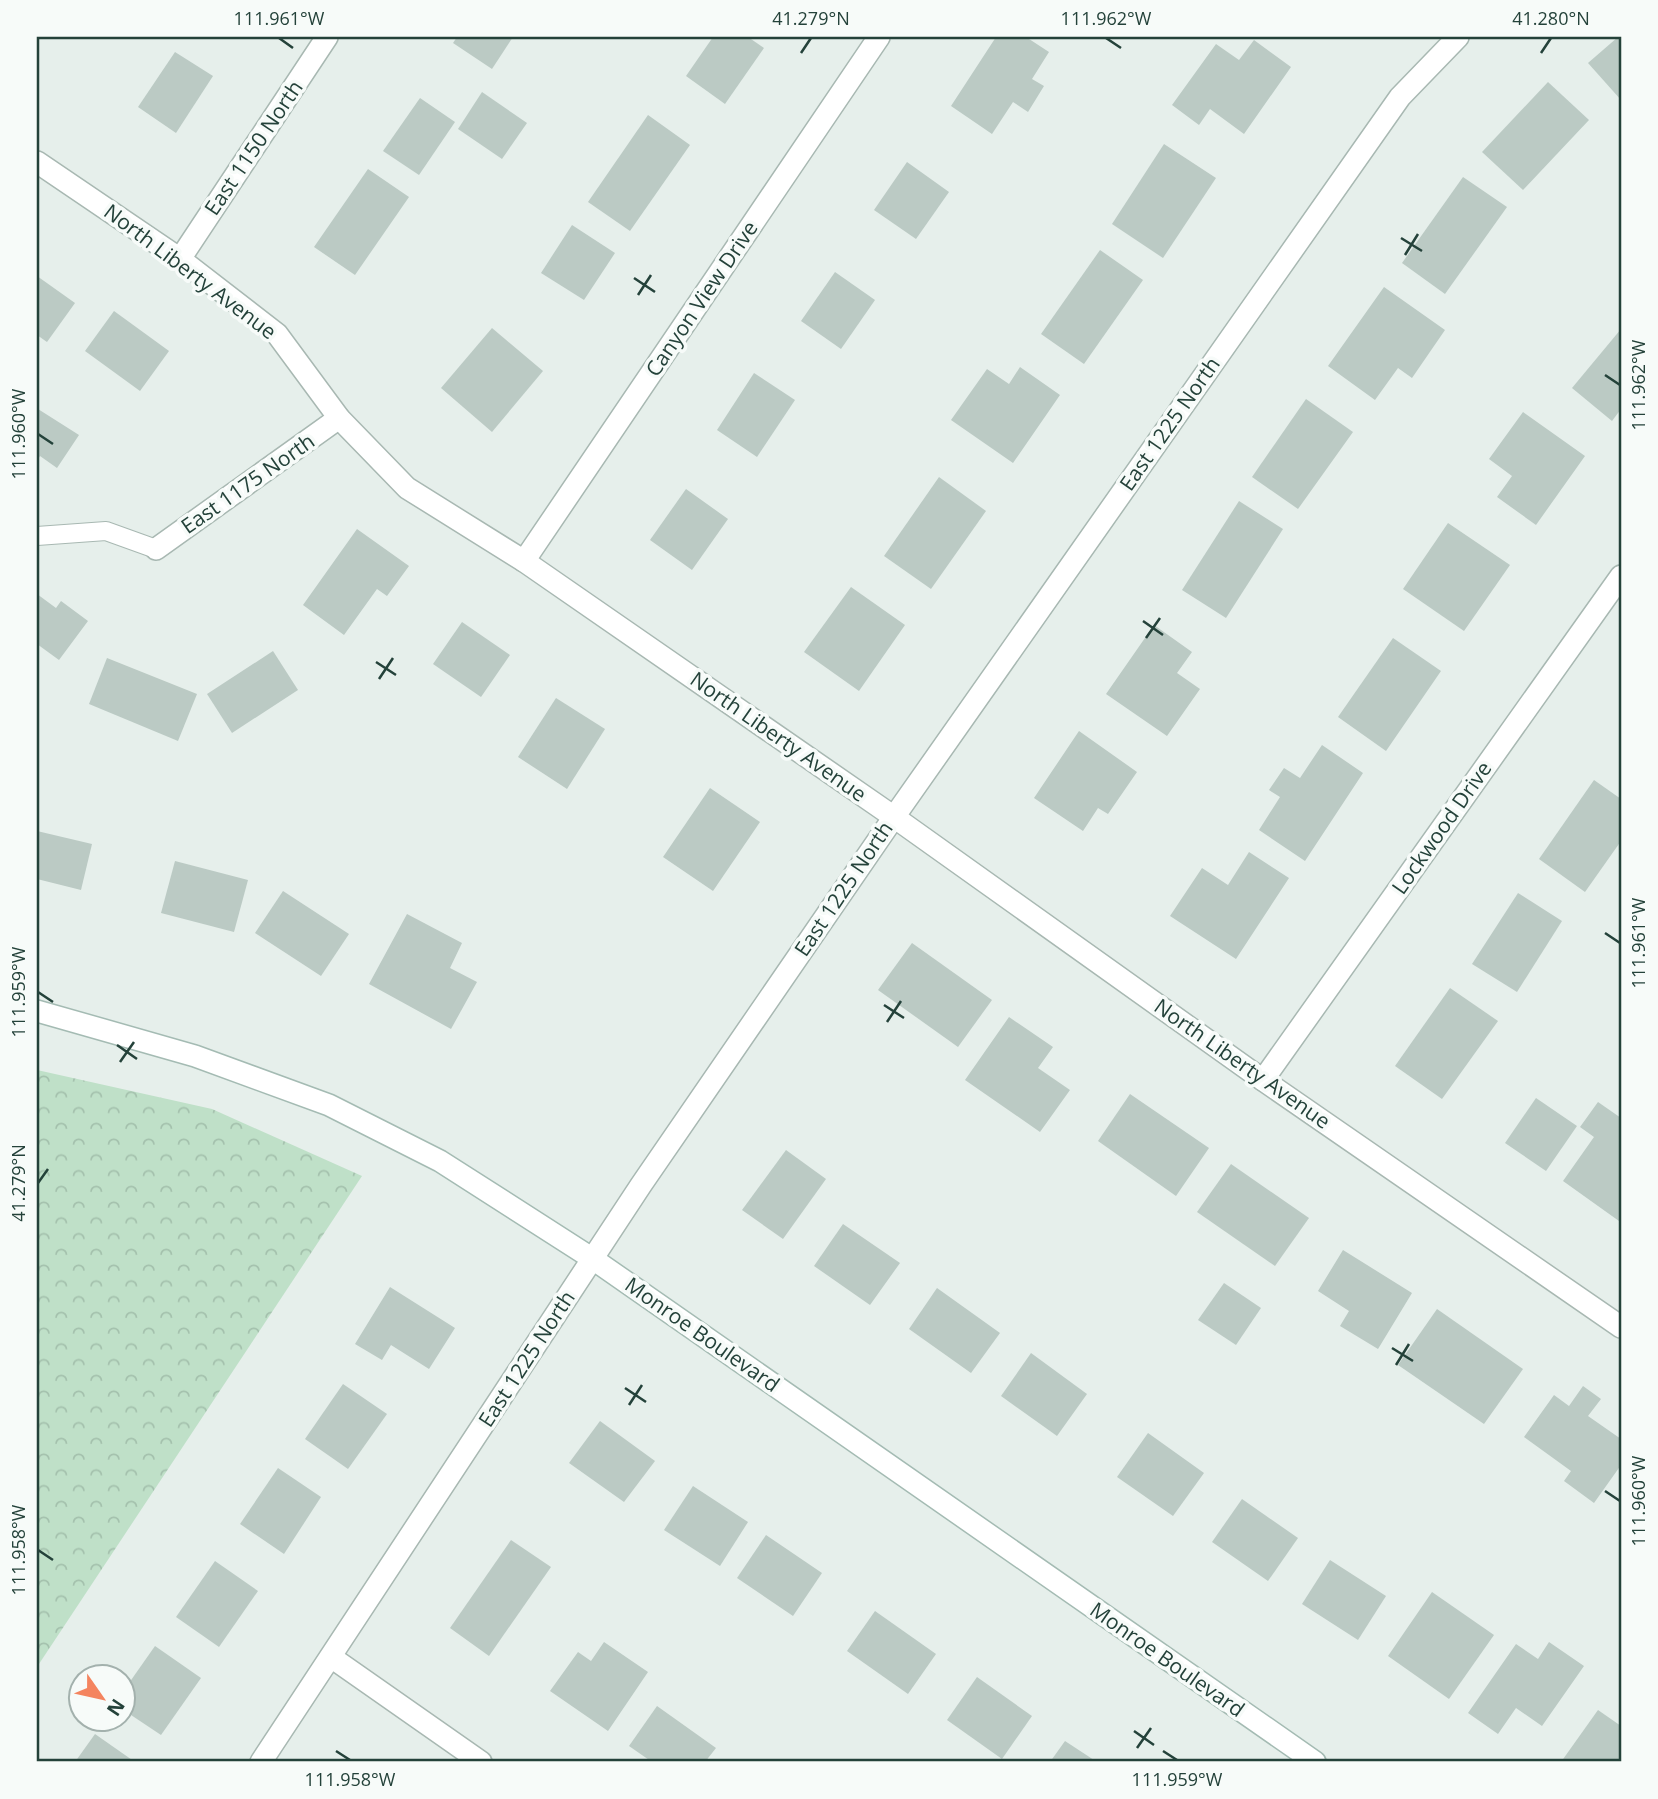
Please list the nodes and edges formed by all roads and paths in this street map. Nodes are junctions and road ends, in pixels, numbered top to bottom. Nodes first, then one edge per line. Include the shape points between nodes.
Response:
1 (327, 37) edge
2 (879, 37) edge
3 (1458, 37) edge
4 (37, 162) edge
5 (180, 259) junction
6 (339, 418) junction
7 (37, 536) edge
8 (156, 549) joint
9 (524, 561) junction
10 (1621, 576) edge
11 (894, 817) junction
12 (37, 1011) edge
13 (1264, 1080) junction
14 (593, 1259) junction
15 (1621, 1327) edge
16 (331, 1657) junction
17 (261, 1762) edge
18 (481, 1762) edge
19 (1314, 1762) edge

1 - 5 street, East 1150 North
2 - 9 street, Canyon View Drive
3 - 11 street, East 1225 North via 1400,97
4 - 5 street, North Liberty Avenue
5 - 6 street, North Liberty Avenue via 277,334
6 - 8 street, East 1175 North
6 - 9 street, North Liberty Avenue via 407,488
7 - 8 lane via 106,531
9 - 11 street, North Liberty Avenue
10 - 13 street, Lockwood Drive
11 - 13 street, North Liberty Avenue
11 - 14 street, East 1225 North
12 - 14 street, Monroe Boulevard via 195,1056 329,1105 440,1161
13 - 15 street, North Liberty Avenue
14 - 16 street, East 1225 North
14 - 19 street, Monroe Boulevard
16 - 17 street, East 1225 North
16 - 18 street

